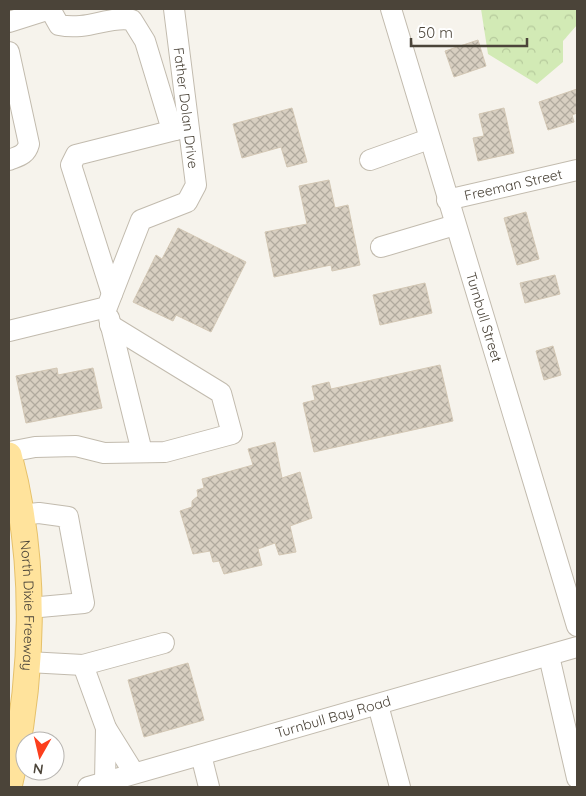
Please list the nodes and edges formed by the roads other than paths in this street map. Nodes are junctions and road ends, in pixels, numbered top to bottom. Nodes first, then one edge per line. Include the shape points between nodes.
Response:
1 (51, 9) edge
2 (174, 9) edge
3 (391, 9) edge
4 (9, 22) edge
5 (9, 52) edge
6 (182, 128) junction
7 (429, 140) junction
8 (9, 160) edge
9 (370, 160) dead end
10 (577, 170) edge
11 (447, 200) junction
12 (455, 225) junction
13 (382, 246) dead end
14 (110, 309) junction
15 (9, 331) edge
16 (142, 452) junction
17 (9, 454) edge
18 (20, 515) junction
19 (29, 608) junction
20 (577, 626) edge
21 (164, 643) dead end
22 (577, 647) edge
23 (549, 656) junction
24 (28, 662) junction
25 (83, 665) junction
26 (378, 705) junction
27 (106, 728) junction
28 (201, 755) junction
29 (137, 778) edge
30 (577, 778) edge
31 (96, 785) edge
32 (9, 787) edge
33 (209, 787) edge
34 (400, 787) edge

1 - 4 street
1 - 6 street via 59,25 67,27 86,27 123,18 132,20 145,41 169,120
2 - 6 street, Father Dolan Drive
3 - 7 street, Turnbull Street
5 - 8 street via 29,144 22,156
6 - 14 street, Father Dolan Drive via 196,185 187,202 141,220
6 - 14 street via 76,155 72,159
7 - 9 street
7 - 11 street, Turnbull Street
10 - 11 street, Freeman Street
11 - 12 street, Turnbull Street
12 - 13 street
12 - 20 street, Turnbull Street
14 - 15 street
14 - 16 street
14 - 16 street via 221,393 232,434 165,452
16 - 17 street via 104,453 76,446 35,447
17 - 18 main road, North Dixie Freeway
18 - 19 main road, North Dixie Freeway
18 - 19 street via 38,513 68,517 84,603
19 - 24 main road, North Dixie Freeway
21 - 25 street
22 - 23 street, Turnbull Bay Road
23 - 26 street, Turnbull Bay Road
23 - 30 street
24 - 25 street
24 - 32 main road, North Dixie Freeway via 24,712
25 - 27 street
26 - 28 street, Turnbull Bay Road
26 - 34 street
27 - 29 street
27 - 31 street
28 - 29 street, Turnbull Bay Road
28 - 33 street
29 - 31 street, Turnbull Bay Road

